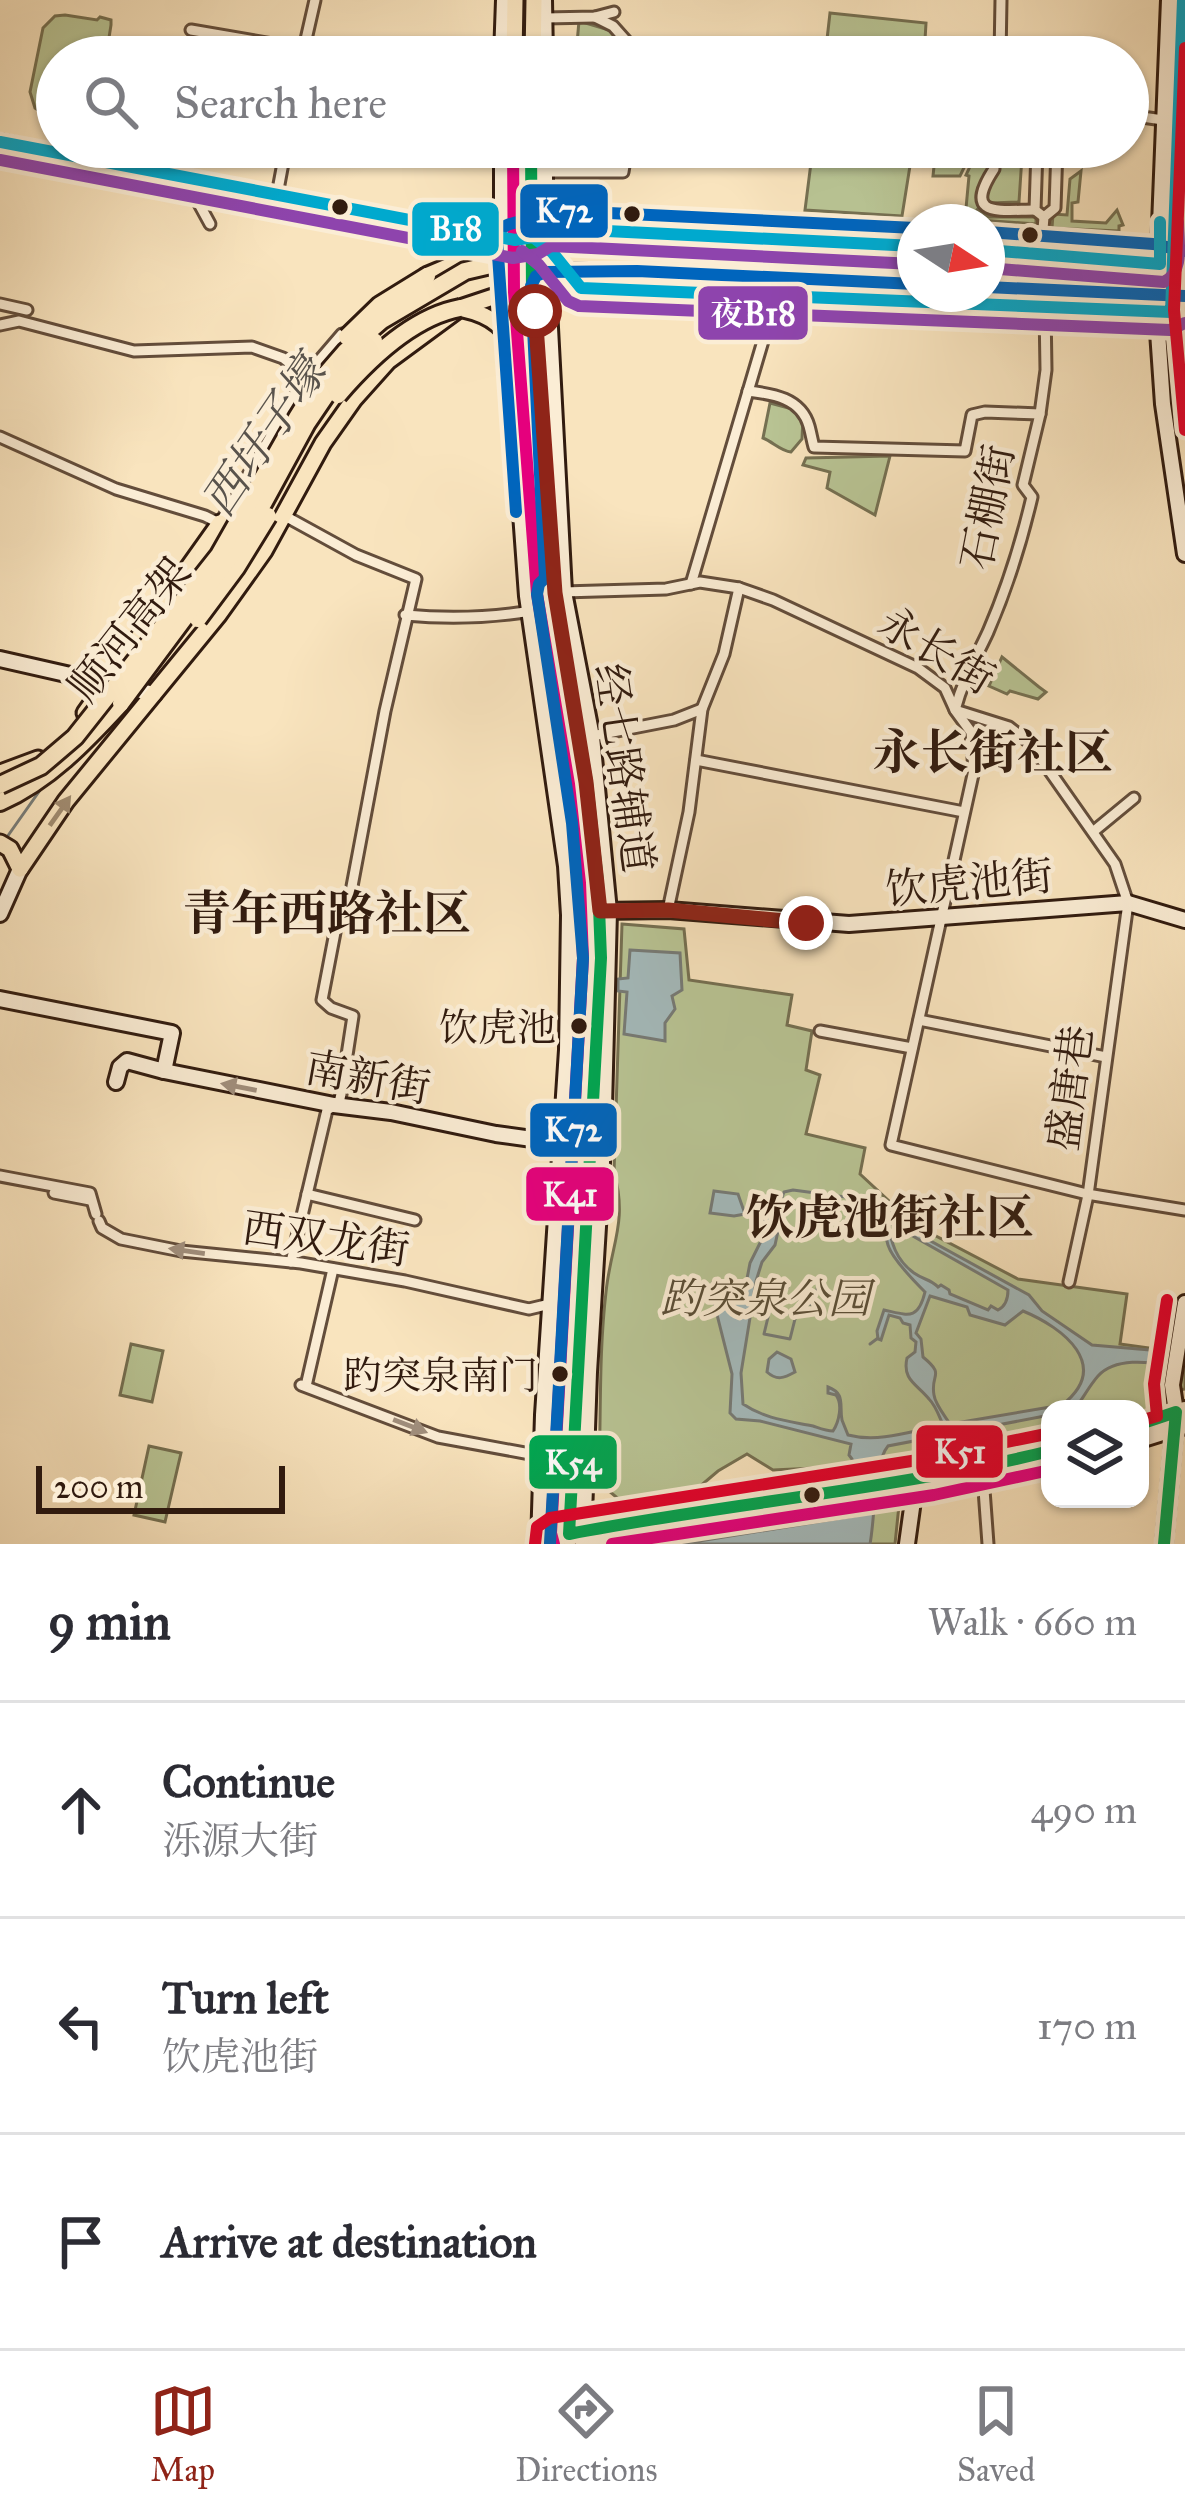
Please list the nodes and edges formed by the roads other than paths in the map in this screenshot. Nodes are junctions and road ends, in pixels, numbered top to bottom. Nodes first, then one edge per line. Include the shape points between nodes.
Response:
1 (315, 0) edge
2 (504, 0) edge
3 (515, 0) edge
4 (534, 0) edge
5 (544, 0) edge
6 (622, 0) edge
7 (1001, 0) edge
8 (1169, 0) edge
9 (1183, 0) edge
10 (614, 12) junction
11 (545, 17) junction
12 (595, 17) junction
13 (613, 26) junction
14 (191, 30) dead end
15 (220, 36) edge
16 (307, 36) edge
17 (503, 36) edge
18 (514, 36) edge
19 (533, 36) edge
20 (545, 36) edge
21 (622, 36) edge
22 (1000, 36) edge
23 (1182, 57) edge
24 (1149, 118) edge
25 (1163, 120) junction
26 (0, 142) edge
27 (36, 149) edge
28 (128, 168) edge
29 (282, 168) edge
30 (504, 168) edge
31 (513, 168) edge
32 (535, 168) edge
33 (545, 168) edge
34 (623, 168) edge
35 (1038, 168) edge
36 (1057, 168) edge
37 (994, 170) dead end
38 (545, 172) junction
39 (187, 180) junction
40 (277, 195) junction
41 (1039, 214) junction
42 (210, 224) dead end
43 (589, 230) junction
44 (510, 243) junction
45 (549, 245) junction
46 (897, 250) edge
47 (1005, 251) edge
48 (887, 252) junction
49 (1041, 253) junction
50 (897, 256) edge
51 (1126, 260) junction
52 (1005, 262) edge
53 (897, 267) edge
54 (1005, 273) edge
55 (897, 277) edge
56 (1005, 283) edge
57 (530, 287) junction
58 (585, 288) junction
59 (897, 288) edge
60 (1083, 288) junction
61 (1172, 289) edge
62 (885, 292) junction
63 (1005, 293) edge
64 (776, 297) junction
65 (0, 304) edge
66 (460, 308) junction
67 (1045, 308) junction
68 (26, 310) dead end
69 (520, 317) junction
70 (0, 325) edge
71 (342, 334) dead end
72 (508, 334) junction
73 (186, 335) dead end
74 (180, 348) junction
75 (522, 356) junction
76 (307, 376) junction
77 (748, 391) junction
78 (1040, 414) junction
79 (0, 437) edge
80 (285, 516) junction
81 (220, 523) junction
82 (264, 551) junction
83 (1185, 554) edge
84 (691, 584) junction
85 (739, 588) junction
86 (559, 593) junction
87 (535, 610) junction
88 (405, 615) junction
89 (150, 642) junction
90 (0, 659) edge
91 (104, 682) junction
92 (154, 694) junction
93 (121, 703) junction
94 (702, 709) junction
95 (955, 710) junction
96 (592, 736) junction
97 (696, 760) junction
98 (1, 778) edge
99 (1134, 798) dead end
100 (0, 802) edge
101 (964, 812) junction
102 (1094, 832) junction
103 (0, 843) edge
104 (0, 860) edge
105 (20, 868) junction
106 (1128, 903) junction
107 (668, 910) junction
108 (605, 911) junction
109 (0, 914) edge
110 (939, 918) junction
111 (1185, 920) edge
112 (0, 999) edge
113 (919, 1020) junction
114 (820, 1031) dead end
115 (912, 1048) junction
116 (1106, 1057) junction
117 (164, 1071) junction
118 (116, 1082) dead end
119 (334, 1105) junction
120 (561, 1143) junction
121 (0, 1179) edge
122 (307, 1194) junction
123 (1088, 1195) junction
124 (1185, 1210) edge
125 (415, 1220) dead end
126 (291, 1262) junction
127 (333, 1269) junction
128 (1069, 1282) dead end
129 (1185, 1303) edge
130 (550, 1304) junction
131 (1185, 1396) edge
132 (1180, 1419) edge
133 (1149, 1423) edge
134 (1149, 1435) edge
135 (1041, 1453) edge
136 (541, 1456) junction
137 (1041, 1463) edge
138 (983, 1476) junction
139 (909, 1485) junction
140 (565, 1541) edge
141 (907, 1544) edge
142 (988, 1544) edge
143 (1164, 1544) edge

1 - 16 street
2 - 17 main road
3 - 18 main road
4 - 19 main road
5 - 11 main road
6 - 10 street
7 - 22 street
8 - 25 main road
9 - 23 main road
10 - 12 street
10 - 13 street
11 - 12 street
11 - 20 main road
12 - 13 street
13 - 21 street
14 - 15 street
23 - 61 main road
24 - 25 street
25 - 61 main road
26 - 27 main road
28 - 39 main road
29 - 40 street
30 - 44 main road
31 - 44 main road
32 - 45 main road
33 - 38 main road
34 - 38 street
35 - 41 street
36 - 41 street via 1055,208
37 - 41 street via 980,197 989,210
38 - 45 main road
39 - 40 main road
39 - 42 street
40 - 44 main road
41 - 49 street
43 - 45 main road
43 - 45 main road via 546,228
43 - 48 main road
44 - 45 main road
44 - 57 main road, bridge
44 - 89 highway, bridge via 400,291 318,369
45 - 50 highway, bridge
45 - 53 highway, 顺河高架, bridge
45 - 57 main road, bridge
45 - 58 main road
45 - 89 highway, 顺河高架, bridge via 465,272 346,351 298,416 219,554
46 - 48 main road
47 - 49 main road
48 - 62 main road, bridge
49 - 51 main road
51 - 52 highway
51 - 61 main road
54 - 61 highway, bridge
55 - 93 highway, 顺河高架, bridge via 526,267 466,283 423,306 386,329 330,389 229,558
56 - 60 highway, bridge
57 - 58 main road
57 - 66 main road
57 - 69 main road
57 - 86 main road
58 - 59 highway, bridge via 687,281
58 - 64 main road
60 - 61 highway, bridge
60 - 63 highway, bridge
61 - 67 main road
61 - 83 main road via 1163,404
62 - 64 main road
62 - 67 main road
64 - 77 street
65 - 68 street
66 - 72 main road
66 - 80 main road via 388,361 354,399
66 - 93 highway, bridge via 421,322 347,384 236,568 175,650
67 - 78 street, 石棚街
69 - 72 main road
69 - 75 main road
70 - 74 street via 19,321 134,351
71 - 76 street
72 - 75 main road
72 - 87 main road, 经七路辅道
73 - 74 street
74 - 76 street via 252,347
75 - 87 main road
76 - 81 street
77 - 78 street via 778,394 800,408 814,447 965,451 972,415
77 - 84 street
78 - 95 street, 石棚街 via 1023,485 1032,497 1023,538
79 - 81 street via 116,489
80 - 82 main road
80 - 88 street via 416,578
81 - 82 street
81 - 91 main road
82 - 92 main road
84 - 85 street, 永长街
84 - 86 street, 永长街
85 - 94 street
85 - 95 street, 永长街 via 918,668 945,688
86 - 96 main road, 经七路辅道
86 - 108 main road
87 - 88 street
87 - 120 main road, 经七路辅道 via 569,902
87 - 140 main road via 577,820 585,937
88 - 119 street via 322,1000 353,1016
89 - 98 highway, 顺河高架, bridge via 75,736 41,766
90 - 91 main road
91 - 92 main road
91 - 98 main road via 63,739
105 -> 92 main road
93 - 100 highway, 顺河高架 via 48,774
94 - 96 street
94 - 97 street
95 - 101 street via 974,750
95 - 102 street, 永长街 via 1009,727 1030,743
96 - 108 main road, 经七路辅道
97 - 101 street
97 - 107 street
99 - 102 street
101 - 110 street
102 - 106 street, 永长街
103 - 105 main road
104 - 105 main road
105 - 109 main road
106 - 110 main road, 饮虎池街
106 - 111 main road
106 - 116 street, 盛唐巷
107 - 108 main road, 饮虎池街
107 - 110 main road, 饮虎池街 via 827,924
108 - 140 main road
110 - 113 street
112 - 117 main road via 172,1033
113 - 115 street
113 - 116 street
114 - 115 street
115 - 123 street via 891,1145
116 - 123 street, 盛唐巷
117 - 118 main road, 南新街 via 127,1061
119 -> 117 main road, 南新街
119 - 120 main road, 南新街
119 - 122 street
120 - 130 main road, 经七路辅道
126 -> 121 street, 西双龙街 via 121,1239 102,1228 90,1193
122 - 125 street
122 - 126 street
123 - 124 street
123 - 128 street, 盛唐巷
126 - 127 street, 西双龙街
127 - 130 street, 西双龙街 via 529,1310
127 -> 136 street via 303,1386 438,1437
129 - 132 main road via 1172,1379
130 - 136 main road, 经七路辅道
131 - 132 main road
132 - 133 main road
132 - 134 main road
132 - 143 main road
135 - 139 main road
136 - 140 main road, 经七路辅道
137 - 138 main road
138 - 139 main road
138 - 142 street
139 - 140 main road via 690,1512
139 - 141 main road

